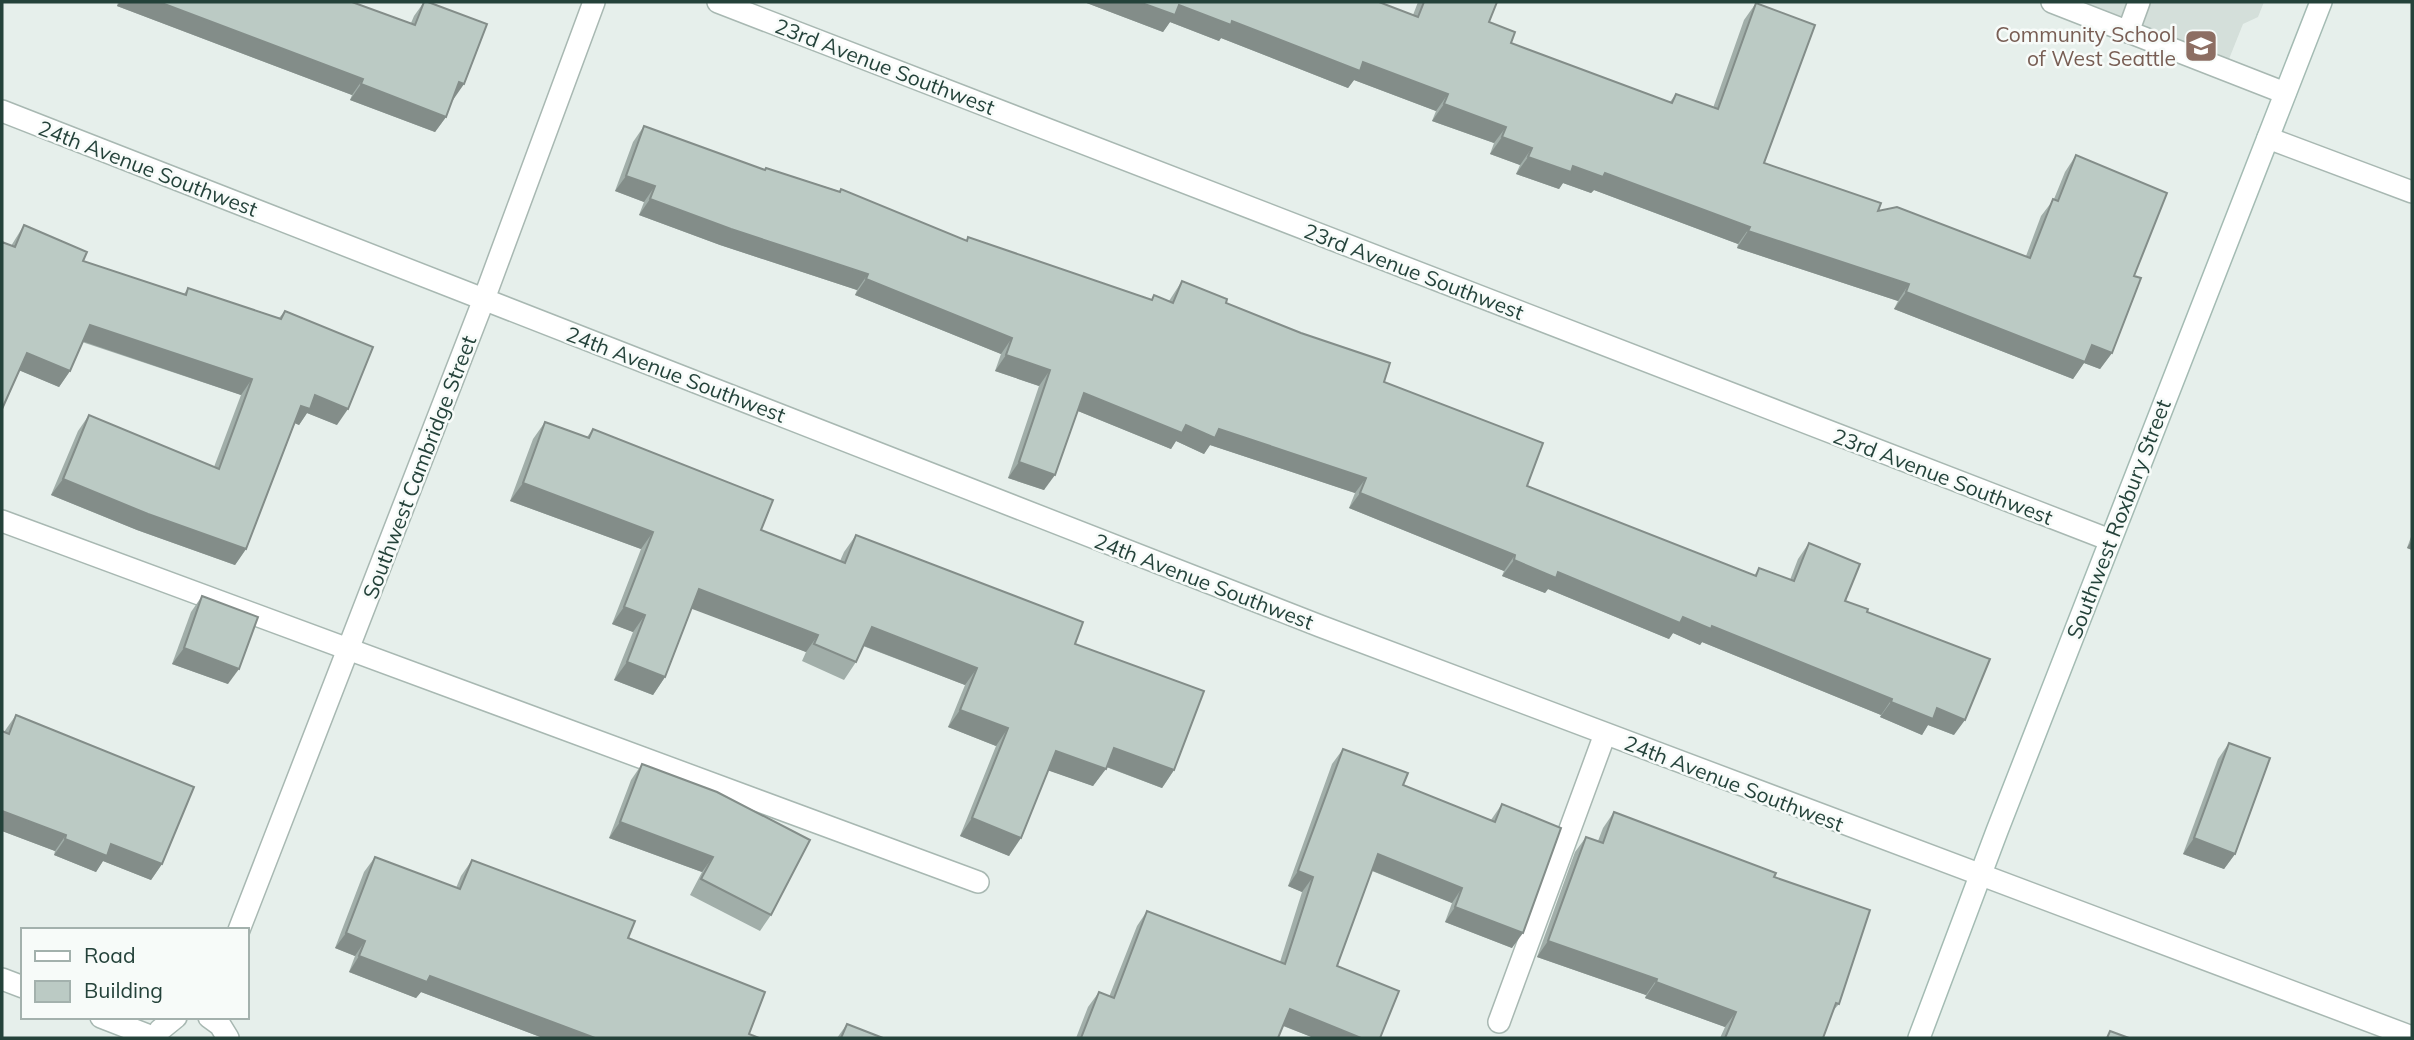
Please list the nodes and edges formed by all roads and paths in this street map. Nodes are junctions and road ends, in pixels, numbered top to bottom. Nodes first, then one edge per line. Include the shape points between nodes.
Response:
1 (593, 2) edge
2 (718, 2) edge
3 (2052, 2) edge
4 (2139, 2) edge
5 (2321, 2) edge
6 (2128, 32) junction
7 (2285, 93) junction
8 (2, 111) edge
9 (2268, 138) junction
10 (2412, 192) edge
11 (484, 299) junction
12 (2, 521) edge
13 (2110, 540) junction
14 (347, 649) junction
15 (1605, 734) junction
16 (1980, 875) junction
17 (978, 882) dead end
18 (240, 928) edge
19 (2, 979) edge
20 (21, 986) edge
21 (106, 1019) edge
22 (174, 1019) edge
23 (212, 1019) edge
24 (1499, 1022) dead end
25 (2412, 1037) edge
26 (156, 1038) edge
27 (228, 1038) edge
28 (1919, 1038) edge

1 - 11 street, Southwest Cambridge Street
2 - 13 street, 23rd Avenue Southwest
3 - 6 street
4 - 6 street
5 - 7 street, Southwest Roxbury Street
6 - 7 street
7 - 9 street, Southwest Roxbury Street
8 - 11 street, 24th Avenue Southwest
9 - 10 street
9 - 13 street, Southwest Roxbury Street
11 - 14 street, Southwest Cambridge Street
11 - 15 street, 24th Avenue Southwest
12 - 14 street
13 - 16 street, Southwest Roxbury Street
14 - 17 street
14 - 18 street, Southwest Cambridge Street
15 - 16 street, 24th Avenue Southwest
15 - 24 street
16 - 25 street, 24th Avenue Southwest
16 - 28 street, Southwest Roxbury Street
19 - 20 street
21 - 26 street
22 - 26 street
23 - 27 street

